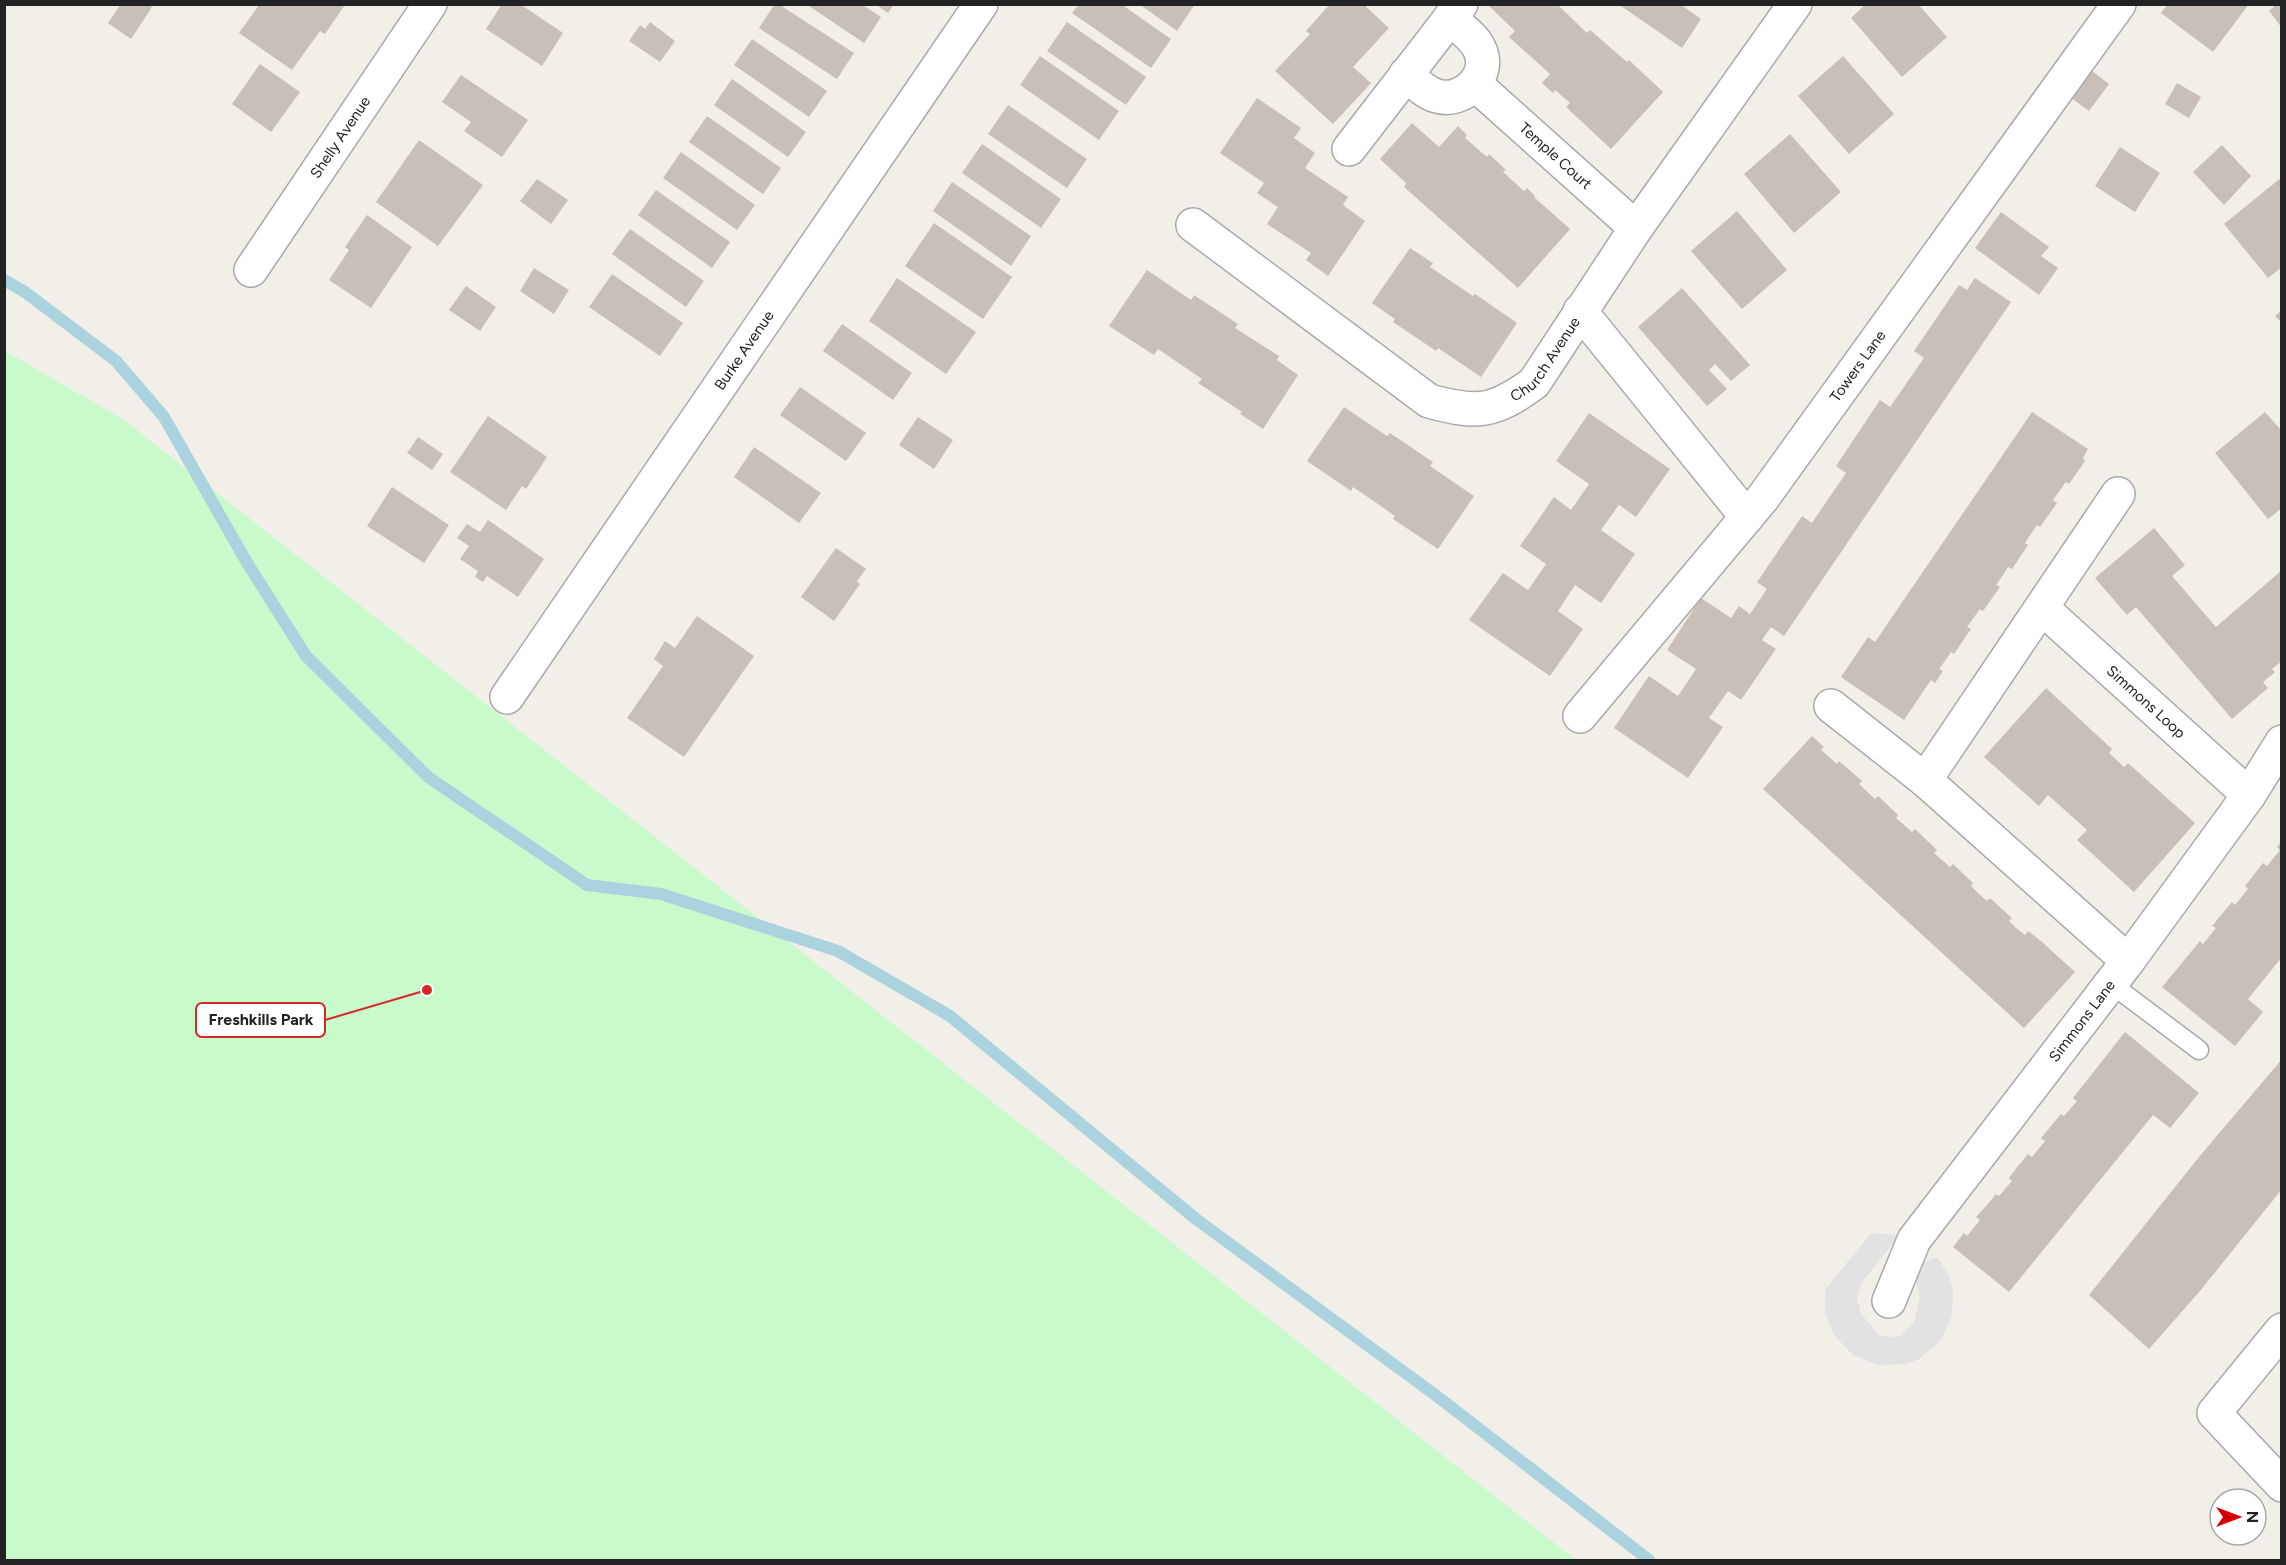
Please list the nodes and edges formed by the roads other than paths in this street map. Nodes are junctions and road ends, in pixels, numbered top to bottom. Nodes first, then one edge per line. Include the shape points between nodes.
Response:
1 (430, 4) edge
2 (981, 4) edge
3 (1795, 4) edge
4 (2119, 4) edge
5 (1455, 11) edge
6 (1407, 74) junction
7 (1475, 84) junction
8 (1350, 149) dead end
9 (1193, 225) dead end
10 (1636, 228) junction
11 (251, 270) dead end
12 (1580, 312) junction
13 (2118, 494) dead end
14 (1747, 517) junction
15 (2042, 608) junction
16 (507, 697) dead end
17 (1831, 706) dead end
18 (1580, 716) dead end
19 (2282, 742) edge
20 (1925, 780) junction
21 (2249, 795) junction
22 (2119, 972) junction
23 (2199, 1050) dead end
24 (1889, 1301) dead end
25 (2282, 1330) edge
26 (2282, 1485) edge

1 - 11 street, Shelly Avenue
2 - 16 street, Burke Avenue
3 - 10 street, Church Avenue
4 - 14 street, Towers Lane
5 - 6 street
5 - 7 street via 1480,49 1482,68
6 - 7 street via 1426,91 1448,98
6 - 8 street
7 - 10 street, Temple Court
9 - 12 street, Church Avenue via 1429,401 1456,408 1487,409 1510,401 1534,383
10 - 12 street, Church Avenue
12 - 14 street
13 - 15 street
14 - 18 street, Towers Lane
15 - 20 street
15 - 21 street, Simmons Loop
17 - 20 street
19 - 21 street, Simmons Lane
20 - 22 street
21 - 22 street, Simmons Lane
22 - 23 lane
22 - 24 street, Simmons Lane via 1914,1240
25 - 26 street via 2214,1413

